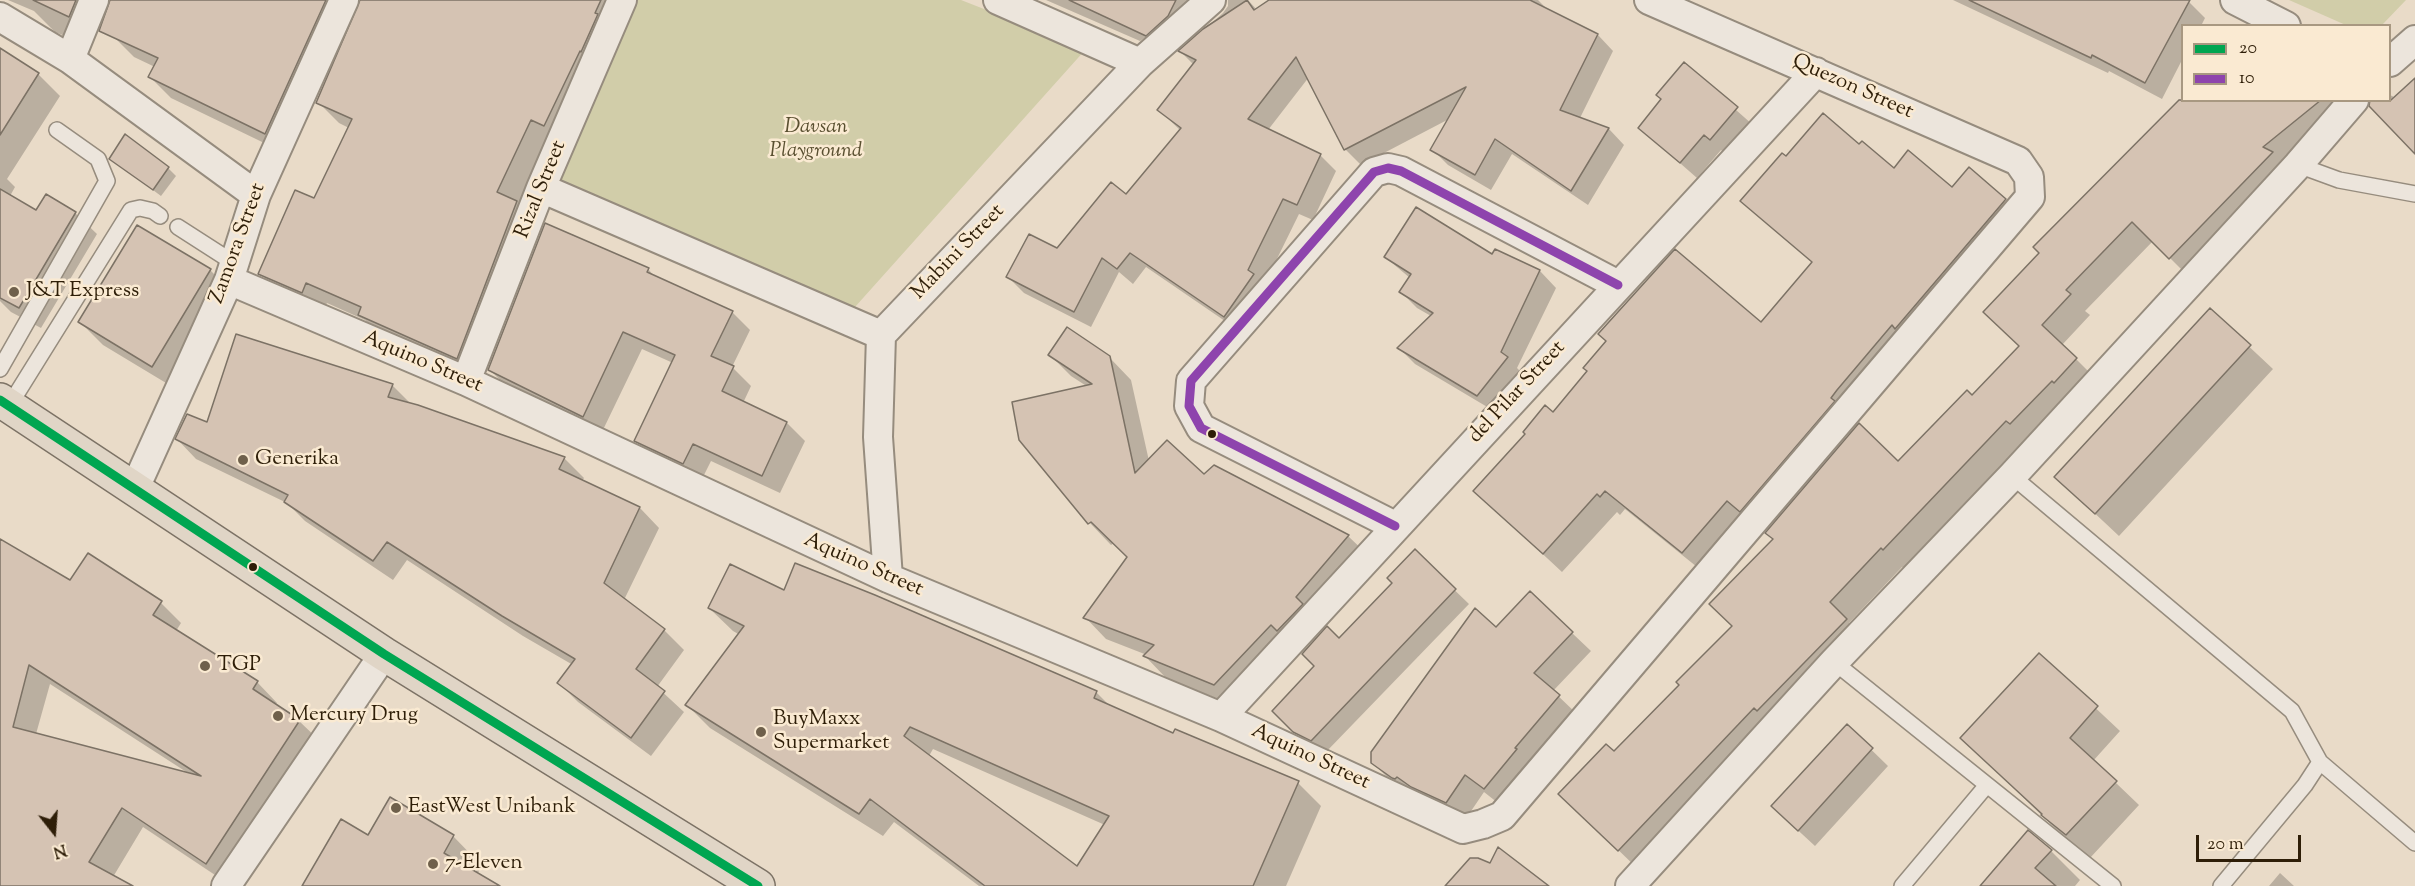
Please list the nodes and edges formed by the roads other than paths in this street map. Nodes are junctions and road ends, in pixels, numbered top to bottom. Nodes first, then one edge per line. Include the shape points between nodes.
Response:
1 (94, 0) edge
2 (344, 0) edge
3 (622, 0) edge
4 (998, 0) edge
5 (1211, 0) edge
6 (1649, 0) edge
7 (2235, 0) edge
8 (0, 17) edge
9 (2282, 24) edge
10 (2415, 40) edge
11 (70, 59) junction
12 (2391, 61) edge
13 (1140, 63) junction
14 (1816, 72) junction
15 (2352, 102) edge
16 (57, 130) dead end
17 (2298, 165) junction
18 (541, 188) junction
19 (2415, 194) edge
20 (256, 195) junction
21 (160, 216) dead end
22 (178, 228) dead end
23 (231, 271) junction
24 (1618, 285) junction
25 (881, 335) junction
26 (0, 369) edge
27 (466, 381) junction
28 (5, 403) edge
29 (2012, 476) junction
30 (135, 488) junction
31 (1395, 526) junction
32 (888, 578) junction
33 (384, 654) junction
34 (1834, 662) junction
35 (1221, 717) junction
36 (2320, 762) junction
37 (1987, 785) junction
38 (1502, 816) joint
39 (2415, 843) edge
40 (226, 886) edge
41 (758, 886) edge
42 (1630, 886) edge
43 (1902, 886) edge
44 (2113, 886) edge
45 (2221, 886) edge

1 - 11 street
2 - 20 street, Zamora Street
3 - 18 street, Rizal Street
4 - 13 street
5 - 13 street, Mabini Street
6 - 14 street, Quezon Street
7 - 9 street
8 - 11 street
10 - 12 street
11 - 20 street
13 - 25 street, Mabini Street
14 - 24 street, del Pilar Street
14 - 38 street, Quezon Street via 2018,161 2029,177 2030,197
15 - 17 street
16 - 26 lane via 98,159 106,181
17 - 19 lane via 2339,180
17 - 29 street
18 - 25 street
18 - 27 street, Rizal Street
20 - 23 street, Zamora Street
21 - 28 lane via 140,208 131,210
22 - 23 lane
23 - 27 street, Aquino Street
23 - 30 street, Zamora Street
24 - 31 street, del Pilar Street
24 - 31 street via 1401,171 1388,168 1374,172 1191,381 1189,406 1201,428
25 - 32 street via 878,438
27 - 32 street, Aquino Street
28 - 30 highway
29 - 34 street
29 - 36 lane via 2292,711
30 - 33 highway
31 - 35 street, del Pilar Street
32 - 35 street, Aquino Street
33 - 40 street
33 - 41 highway
34 - 37 lane
34 - 42 street
35 - 38 street, Aquino Street via 1463,829
36 - 39 lane
36 - 45 lane
37 - 43 lane
37 - 44 lane

